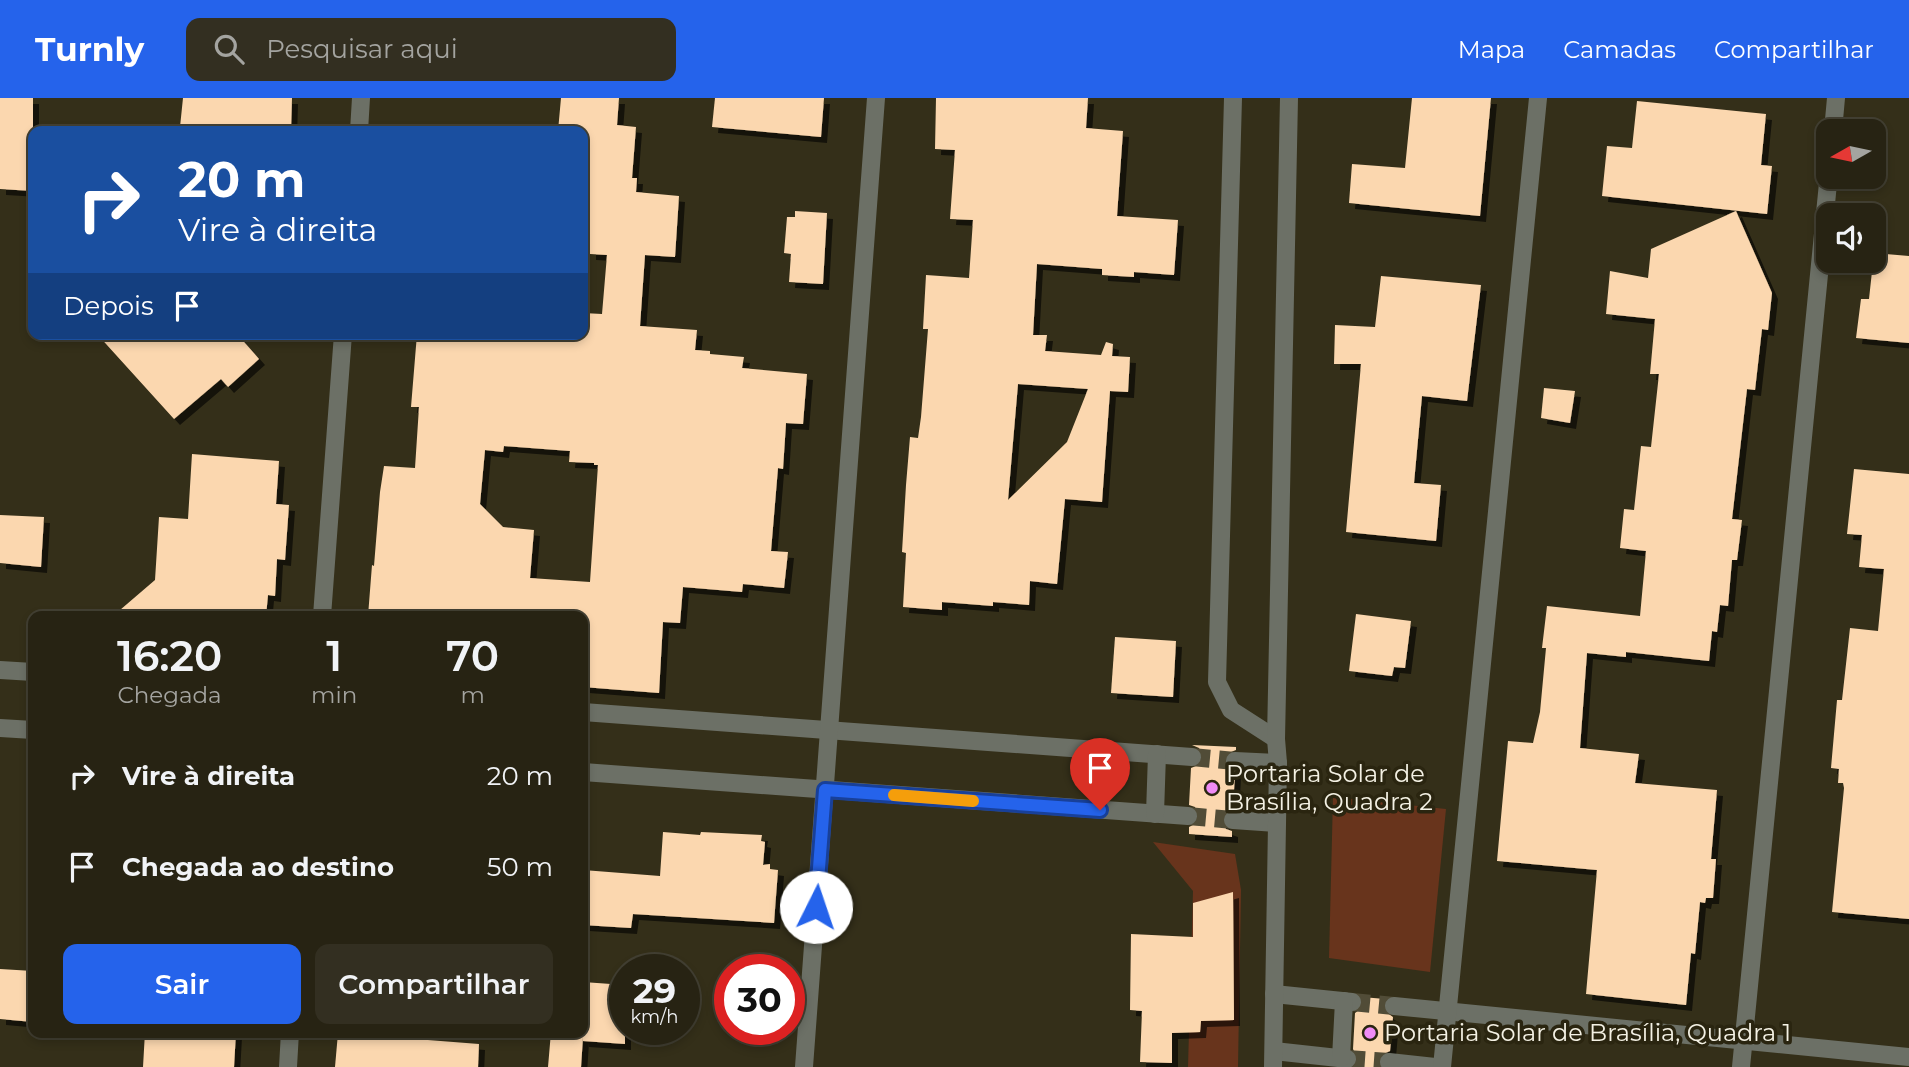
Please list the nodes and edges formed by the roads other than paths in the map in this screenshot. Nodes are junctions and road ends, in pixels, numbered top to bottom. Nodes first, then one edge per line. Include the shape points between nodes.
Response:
1 (362, 98) edge
2 (876, 98) edge
3 (1233, 98) edge
4 (1289, 98) edge
5 (1538, 98) edge
6 (1836, 98) edge
7 (1834, 119) edge
8 (359, 126) edge
9 (1827, 189) edge
10 (343, 340) edge
11 (322, 611) edge
12 (0, 670) edge
13 (28, 672) edge
14 (588, 712) edge
15 (0, 728) edge
16 (28, 730) edge
17 (829, 731) junction
18 (1276, 739) junction
19 (1157, 754) junction
20 (1192, 757) tunnel mouth
21 (1235, 761) tunnel mouth
22 (1278, 763) junction
23 (588, 772) edge
24 (825, 790) junction
25 (1155, 814) junction
26 (1188, 816) tunnel mouth
27 (1233, 820) tunnel mouth
28 (1277, 823) junction
29 (1274, 994) junction
30 (1394, 1006) tunnel mouth
31 (1448, 1012) junction
32 (290, 1038) edge
33 (1743, 1041) junction
34 (1909, 1057) edge
35 (1273, 1059) edge
36 (1389, 1062) dead end
37 (288, 1067) edge
38 (804, 1067) edge
39 (1435, 1067) edge
40 (1442, 1067) edge
41 (1741, 1067) edge

1 - 8 street
2 - 17 street
3 - 18 street via 1217,681 1231,710
4 - 18 street
5 - 31 street
6 - 7 street
9 - 33 street
10 - 11 street
12 - 13 street
14 - 17 street
15 - 16 street
17 - 19 street
17 - 24 street
18 - 22 street
19 - 20 street
19 - 25 street
21 - 22 street
22 - 28 street
23 - 24 street
24 - 25 street
24 - 38 street
25 - 26 street
27 - 28 street
28 - 29 street
29 - 35 street
29 - 35 street via 1348,1002 1344,1058
30 - 31 street
31 - 33 street
31 - 40 street
32 - 37 street
33 - 34 street
33 - 41 street
36 - 39 street

